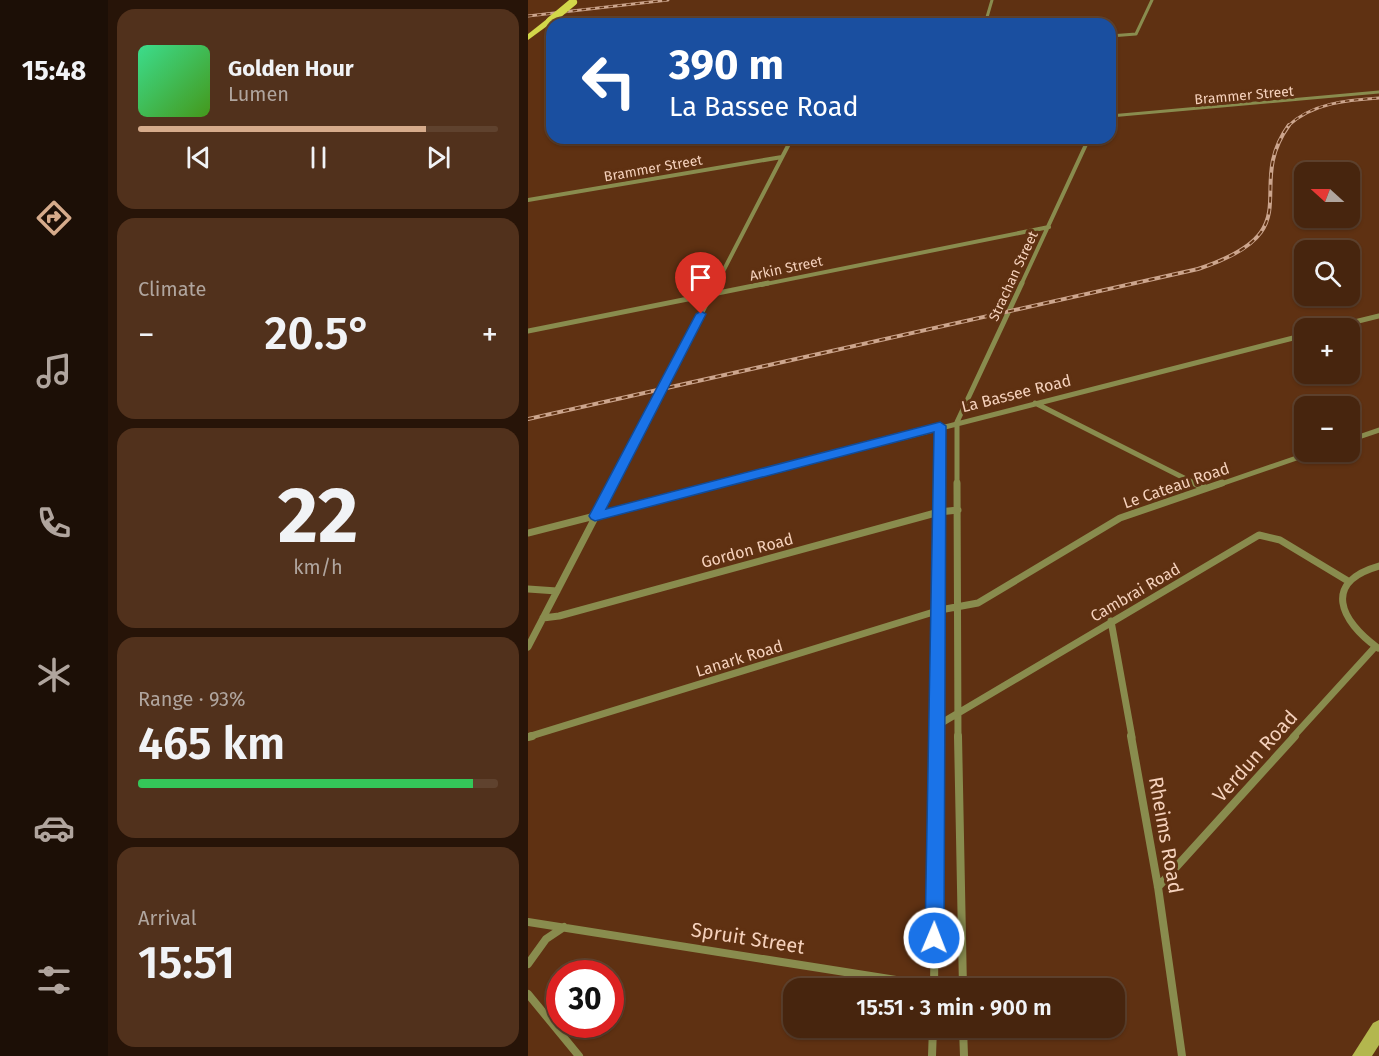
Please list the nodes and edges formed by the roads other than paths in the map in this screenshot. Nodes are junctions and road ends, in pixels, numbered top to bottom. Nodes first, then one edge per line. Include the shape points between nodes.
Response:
1 (992, 0) edge
2 (1152, 0) edge
3 (574, 1) edge
4 (554, 18) edge
5 (987, 18) edge
6 (546, 24) edge
7 (1116, 36) edge
8 (528, 38) edge
9 (1379, 93) edge
10 (1116, 115) edge
11 (789, 144) edge
12 (1086, 144) edge
13 (782, 157) junction
14 (528, 200) edge
15 (1049, 227) junction
16 (711, 295) junction
17 (1379, 316) edge
18 (1360, 321) edge
19 (528, 331) edge
20 (1294, 338) edge
21 (1034, 403) junction
22 (957, 422) junction
23 (940, 426) junction
24 (1379, 430) edge
25 (1360, 437) edge
26 (1294, 459) edge
27 (1205, 488) junction
28 (958, 510) junction
29 (939, 512) junction
30 (595, 516) junction
31 (528, 533) edge
32 (1379, 566) edge
33 (1348, 581) junction
34 (528, 589) edge
35 (557, 591) junction
36 (958, 609) junction
37 (940, 610) junction
38 (543, 618) junction
39 (1111, 621) junction
40 (528, 647) edge
41 (1377, 648) edge
42 (958, 714) junction
43 (938, 724) junction
44 (528, 737) edge
45 (1158, 887) junction
46 (528, 922) edge
47 (564, 927) junction
48 (528, 964) edge
49 (878, 978) edge
50 (934, 978) edge
51 (963, 978) edge
52 (528, 994) edge
53 (1379, 1029) edge
54 (933, 1038) edge
55 (963, 1038) edge
56 (579, 1056) edge
57 (932, 1056) edge
58 (964, 1056) edge
59 (1182, 1056) edge
60 (1361, 1056) edge

1 - 5 street
2 - 7 street via 1137,32
3 - 4 main road, bridge
6 - 8 main road, bridge
9 - 10 street, Brammer Street
11 - 13 street
12 - 15 street, Strachan Street
13 - 14 street, Brammer Street
13 - 16 street
15 - 16 street, Arkin Street
15 - 22 street, Strachan Street
16 - 19 street, Arkin Street
16 - 30 street
17 - 18 street
20 - 21 street, La Bassee Road
21 - 22 street, La Bassee Road
21 - 27 street
22 - 23 street, La Bassee Road
22 - 28 street
23 - 29 street
23 - 30 street, La Bassee Road
24 - 25 street
26 - 27 street, Le Cateau Road
27 - 36 street, Le Cateau Road via 1120,518 986,599
28 - 29 street, Gordon Road
28 - 36 street
29 - 37 street
29 - 38 street, Gordon Road
30 - 31 street, La Bassee Road
30 - 35 street
32 - 33 street via 1365,569
33 - 39 street, Cambrai Road via 1280,540 1259,535
33 - 41 street via 1342,596 1344,613 1356,631
34 - 35 street
35 - 38 street
36 - 37 street, Lanark Road
36 - 42 street
37 - 43 street
37 - 44 street, Lanark Road
38 - 40 street
39 - 42 street, Cambrai Road
39 - 45 street, Rheims Road
41 - 45 street, Verdun Road
42 - 43 street, Cambrai Road
42 - 51 street
43 - 50 street
45 - 59 street, Rheims Road
46 - 47 street, Spruit Street
47 - 48 street via 546,939
47 - 49 street, Spruit Street
52 - 56 street
53 - 60 main road
54 - 57 street
55 - 58 street

